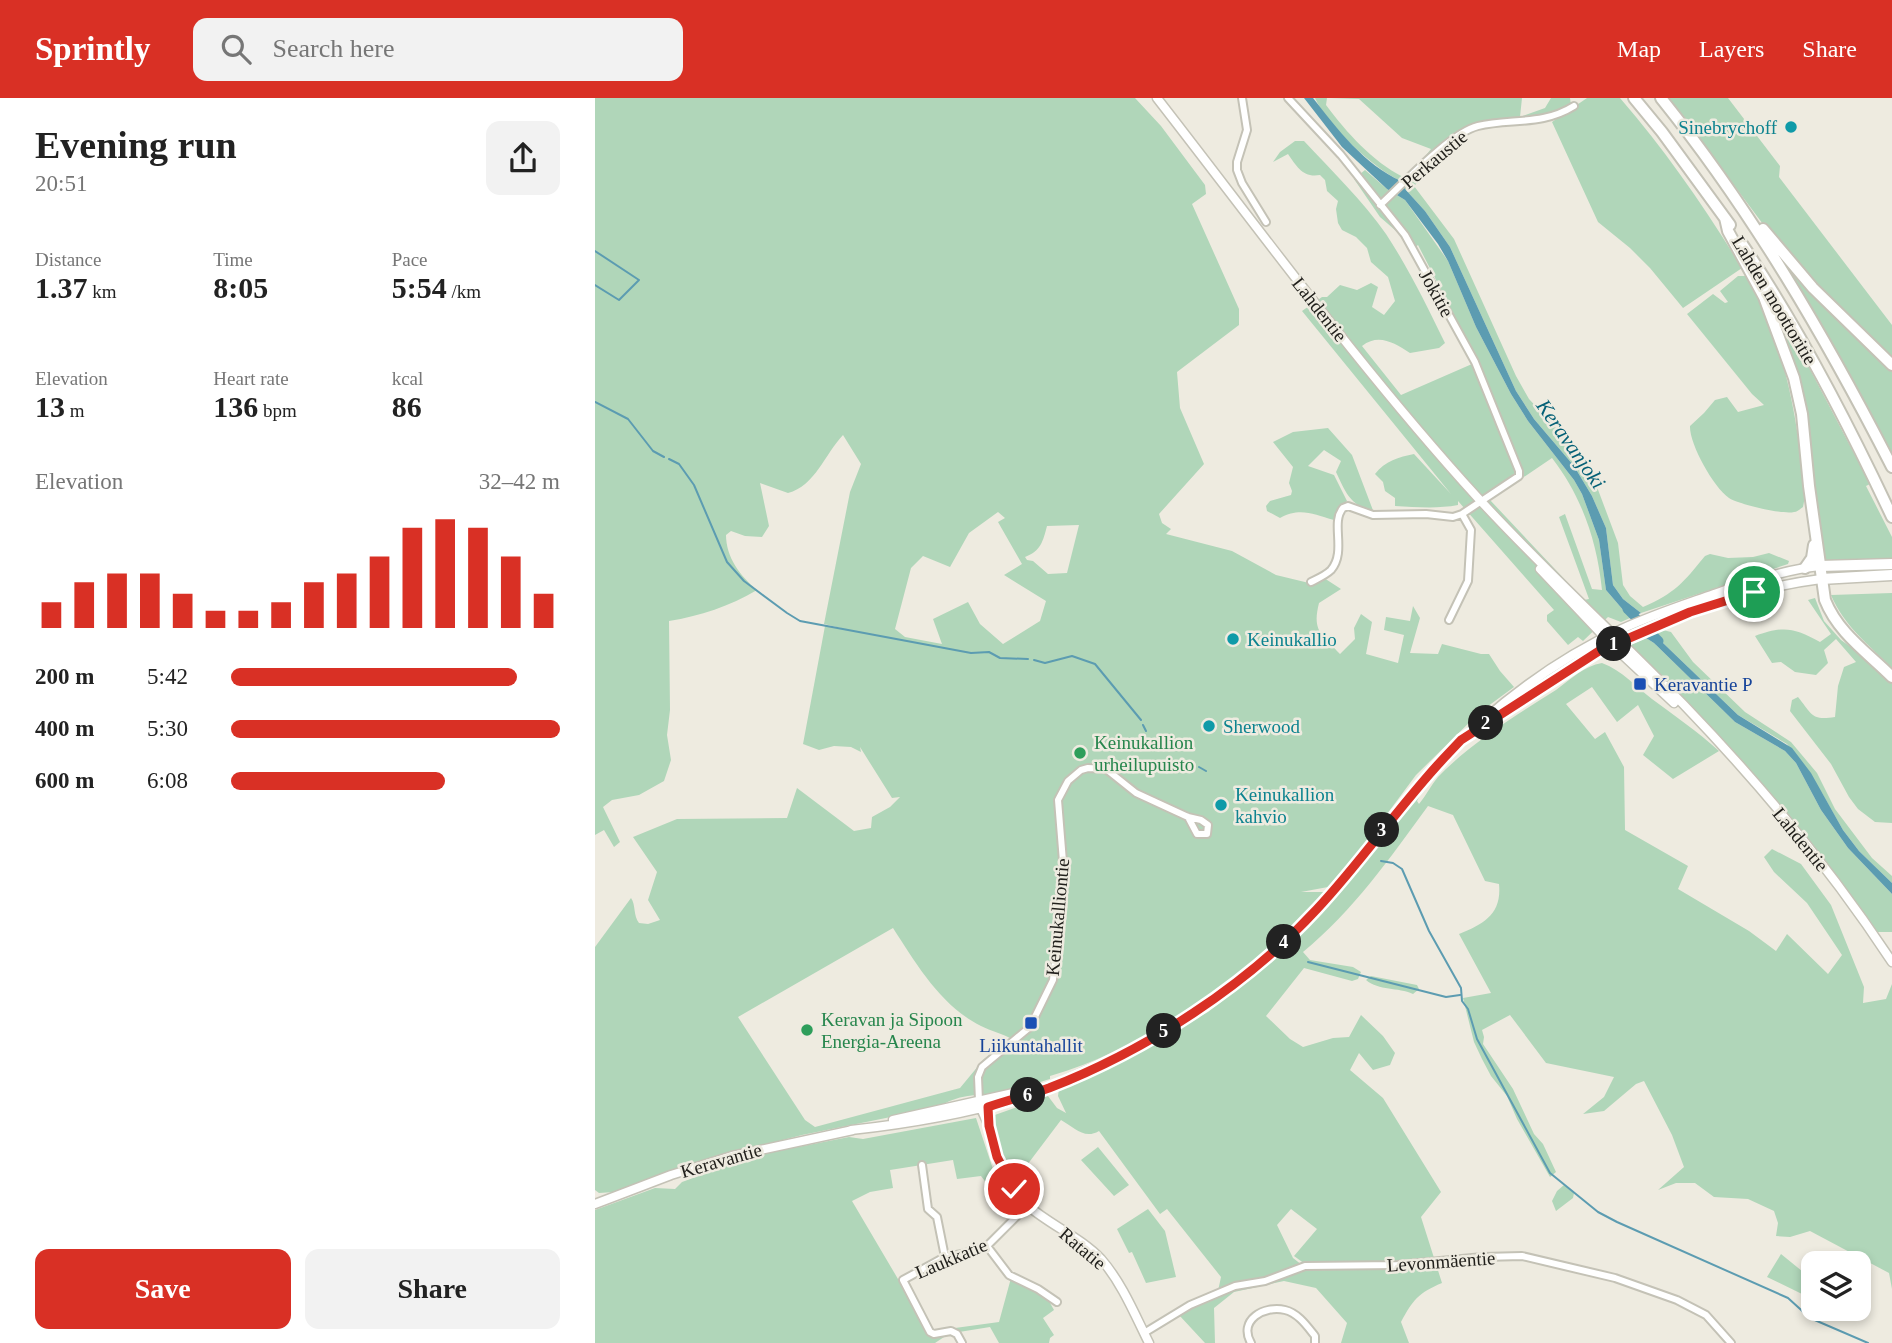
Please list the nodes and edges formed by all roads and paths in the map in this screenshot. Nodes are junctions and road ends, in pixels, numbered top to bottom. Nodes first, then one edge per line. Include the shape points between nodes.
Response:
1 (1157, 98) edge
2 (1242, 98) edge
3 (1288, 98) edge
4 (1634, 98) edge
5 (1661, 98) edge
6 (1574, 106) dead end
7 (1721, 178) junction
8 (1383, 202) junction
9 (1725, 219) junction
10 (1266, 222) dead end
11 (1892, 365) edge
12 (1892, 467) edge
13 (1481, 501) junction
14 (1462, 514) junction
15 (1892, 517) edge
16 (1815, 531) junction
17 (1892, 564) edge
18 (1820, 566) junction
19 (1805, 568) junction
20 (1892, 575) edge
21 (1821, 579) junction
22 (1311, 582) dead end
23 (1449, 620) dead end
24 (1609, 635) junction
25 (1616, 643) junction
26 (1892, 677) edge
27 (1461, 740) junction
28 (1188, 817) dead end
29 (1892, 961) edge
30 (983, 1104) junction
31 (922, 1165) dead end
32 (595, 1204) edge
33 (1027, 1205) junction
34 (987, 1246) junction
35 (945, 1257) junction
36 (1057, 1302) dead end
37 (1144, 1333) junction
38 (962, 1343) edge
39 (1149, 1343) edge
40 (1251, 1343) edge
41 (1315, 1343) edge
42 (1731, 1343) edge

1 - 13 main road, Lahdentie via 1334,328
2 - 10 street via 1247,130 1237,170
3 - 8 street, Jokitie
4 - 9 highway, Lahden moottoritie
5 - 7 highway, Lahden moottoritie
6 - 8 street, Perkaustie via 1524,122 1467,130
7 - 11 highway via 1812,288
7 - 12 highway, Lahden moottoritie via 1784,272
8 - 13 street, Jokitie via 1475,362 1519,471 1510,483
9 - 15 highway, Lahden moottoritie via 1799,335
9 - 16 highway via 1772,317 1794,378
13 - 14 street
13 - 24 main road, Lahdentie
14 - 22 street via 1373,515 1347,506 1338,516 1340,541 1335,562 1330,571
14 - 23 street via 1471,530 1469,574
16 - 18 highway
16 - 19 highway via 1812,558
17 - 18 main road, Keravantie
18 - 19 main road, Keravantie
18 - 21 highway
19 - 24 main road, Keravantie via 1649,617
20 - 21 main road, Keravantie
21 - 25 main road, Keravantie via 1754,592
21 - 26 highway via 1837,623
24 - 25 main road, Lahdentie
24 - 27 main road, Keravantie via 1507,699
25 - 27 main road, Keravantie
25 - 29 main road, Lahdentie via 1724,748 1810,848
27 - 30 main road, Keravantie via 1315,911 1256,968 1178,1023 1067,1079
28 - 30 street, Keinukalliontie via 1136,793 1106,769 1081,770 1068,781 1058,800 1064,874 1053,980 1030,1027 979,1072
30 - 32 main road, Keravantie via 940,1117 851,1130 732,1156
30 - 33 main road, Ratatie via 997,1157
31 - 35 street via 928,1209 937,1217
33 - 34 street, Laukkatie
33 - 37 main road, Ratatie via 1099,1258
34 - 35 street, Laukkatie
34 - 36 street via 1009,1275
35 - 38 street, Laukkatie via 903,1280 929,1332 951,1331
37 - 39 main road, Ratatie
37 - 42 street, Levonmäentie via 1201,1300 1305,1266 1522,1256 1615,1278 1677,1300 1706,1315
40 - 41 street via 1246,1326 1254,1317 1285,1310 1297,1315 1315,1336

